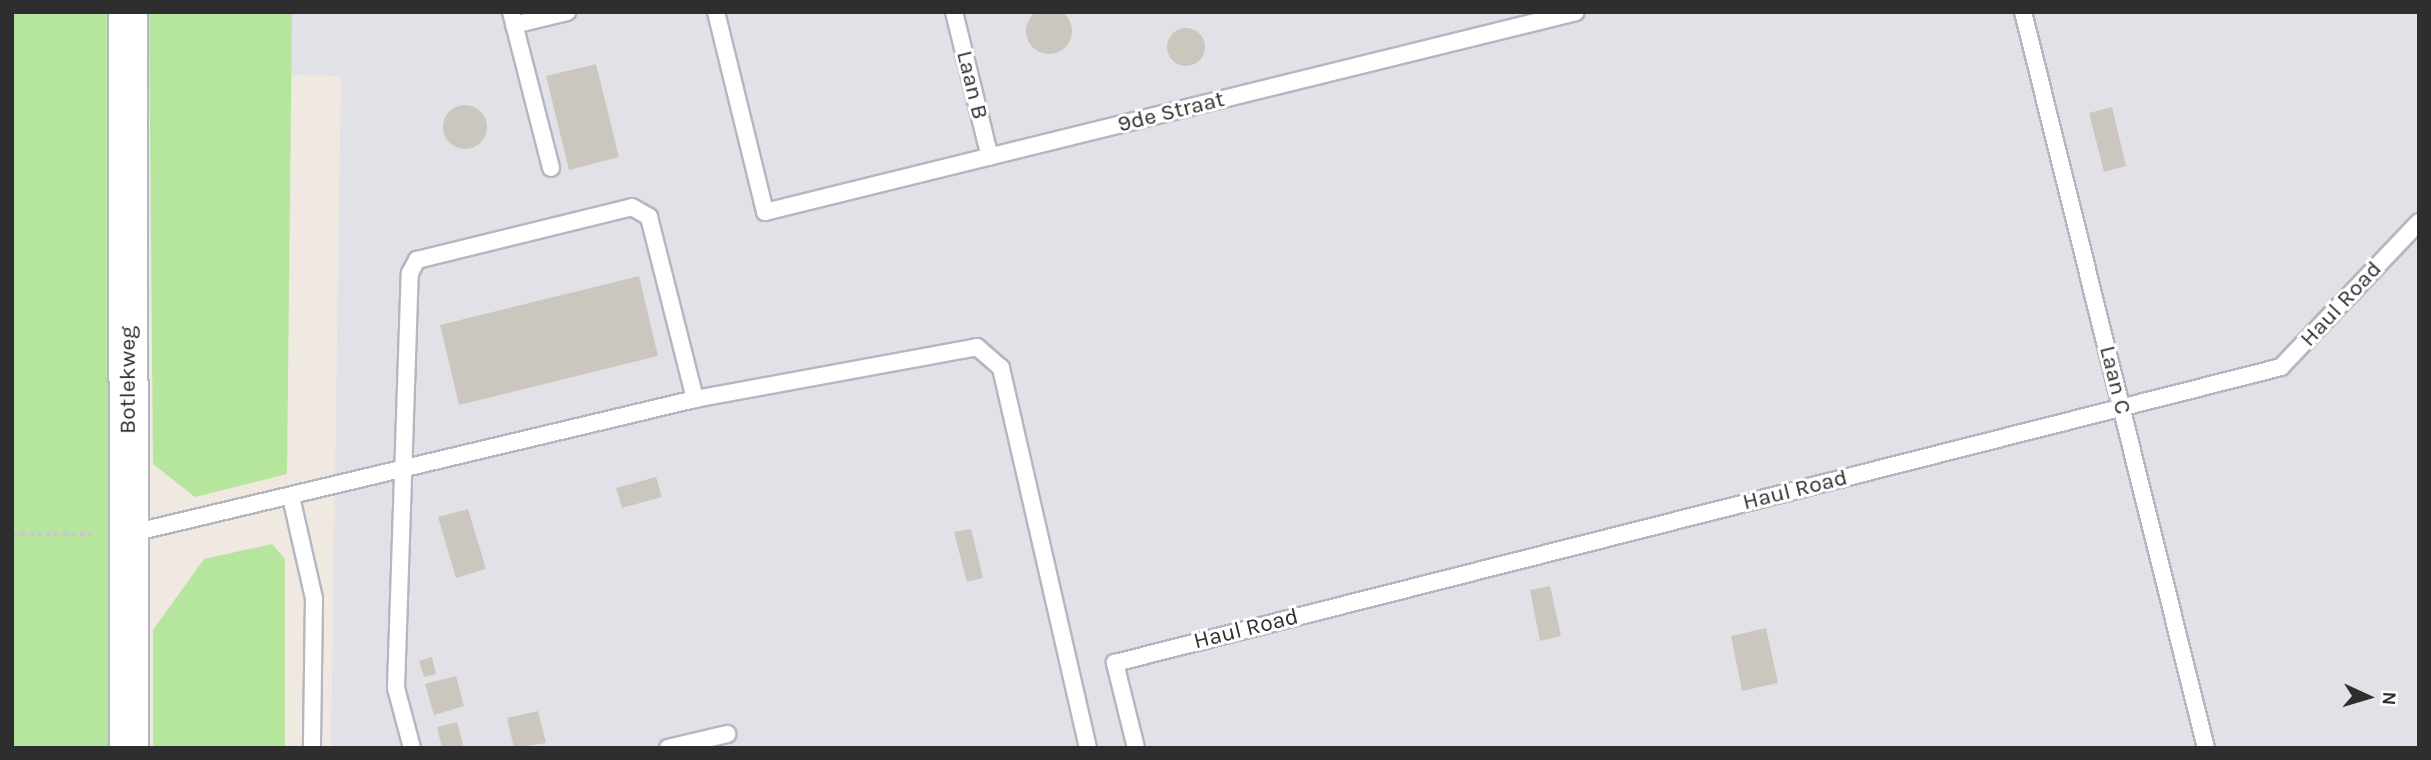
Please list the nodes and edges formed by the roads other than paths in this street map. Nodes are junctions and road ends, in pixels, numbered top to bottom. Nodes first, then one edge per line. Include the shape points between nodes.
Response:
1 (128, 12) edge
2 (567, 12) edge
3 (716, 12) edge
4 (954, 12) edge
5 (1576, 12) edge
6 (2023, 12) edge
7 (513, 19) edge
8 (990, 157) junction
9 (551, 168) dead end
10 (2419, 222) edge
11 (695, 399) junction
12 (2122, 407) junction
13 (406, 470) junction
14 (291, 497) junction
15 (128, 534) junction
16 (727, 734) dead end
17 (129, 748) edge
18 (312, 748) edge
19 (412, 748) edge
20 (668, 748) edge
21 (1088, 748) edge
22 (1136, 748) edge
23 (2206, 748) edge

1 - 15 main road, Botlekweg
2 - 7 lane
3 - 8 lane, 9de Straat via 765,212
4 - 8 lane, Laan B
5 - 8 lane, 9de Straat
6 - 12 lane, Laan C
7 - 9 lane
10 - 12 lane, Haul Road via 2281,367
11 - 13 lane
11 - 13 lane via 649,217 632,207 417,260 410,273
11 - 21 lane via 967,346 993,357 1001,368
12 - 22 lane, Haul Road via 1115,663
12 - 23 lane, Laan C
13 - 14 lane
13 - 19 lane via 396,688
14 - 15 lane
14 - 18 lane via 314,598
15 - 17 main road, Botlekweg
16 - 20 lane

